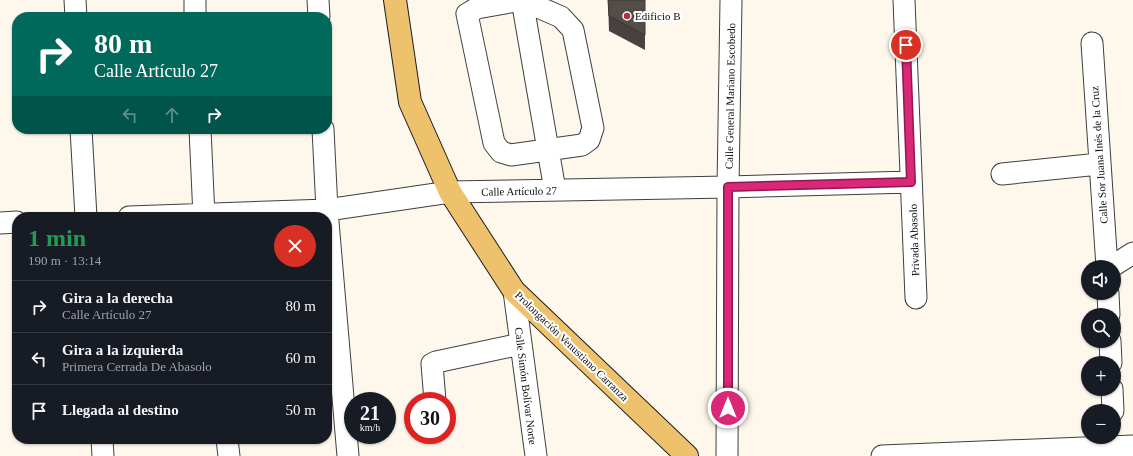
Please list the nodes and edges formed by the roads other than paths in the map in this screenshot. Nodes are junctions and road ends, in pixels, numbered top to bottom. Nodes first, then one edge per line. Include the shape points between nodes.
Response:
1 (75, 0) edge
2 (194, 0) edge
3 (318, 0) edge
4 (395, 0) edge
5 (521, 0) edge
6 (731, 0) edge
7 (904, 0) edge
8 (76, 12) edge
9 (195, 12) edge
10 (319, 12) edge
11 (1092, 43) dead end
12 (81, 134) edge
13 (200, 134) edge
14 (323, 134) edge
15 (548, 150) junction
16 (1099, 164) junction
17 (1002, 174) dead end
18 (911, 182) junction
19 (728, 187) junction
20 (555, 190) junction
21 (450, 192) junction
22 (327, 210) junction
23 (86, 212) edge
24 (204, 212) edge
25 (278, 212) edge
26 (12, 222) edge
27 (0, 223) edge
28 (1133, 253) edge
29 (1106, 260) edge
30 (1121, 261) edge
31 (332, 269) edge
32 (514, 291) junction
33 (916, 298) dead end
34 (521, 344) junction
35 (434, 392) edge
36 (102, 444) edge
37 (228, 444) edge
38 (1119, 445) edge
39 (103, 456) edge
40 (229, 456) edge
41 (348, 456) edge
42 (536, 456) edge
43 (687, 456) edge
44 (727, 456) edge
45 (882, 456) edge

1 - 8 street
2 - 9 street
3 - 10 street
4 - 21 main road, Prolongación Venustiano Carranza via 410,102
5 - 15 street
5 - 15 street via 561,17 573,30 592,128 589,140 582,145
5 - 15 street via 477,8 467,14 468,22 494,143 501,152 511,155
6 - 19 street, Calle General Mariano Escobedo
7 - 18 street, Privada Abasolo
11 - 16 street, Calle Sor Juana Inés de la Cruz
12 - 23 street
13 - 24 street
14 - 22 street
15 - 20 street
16 - 17 street
16 - 29 street, Calle Sor Juana Inés de la Cruz
18 - 19 street, Calle Artículo 27
18 - 33 street, Privada Abasolo
19 - 20 street, Calle Artículo 27
19 - 44 street, Calle General Mariano Escobedo
20 - 21 street, Calle Artículo 27
21 - 22 street, Calle Artículo 27
21 - 32 main road, Prolongación Venustiano Carranza
22 - 25 street, Calle Artículo 27
26 - 27 street
28 - 30 street
31 - 41 street
32 - 34 street, Calle Simón Bolívar Norte
32 - 43 main road, Prolongación Venustiano Carranza
34 - 35 street via 432,364
34 - 42 street, Calle Simón Bolívar Norte
36 - 39 street
37 - 40 street
38 - 45 street

